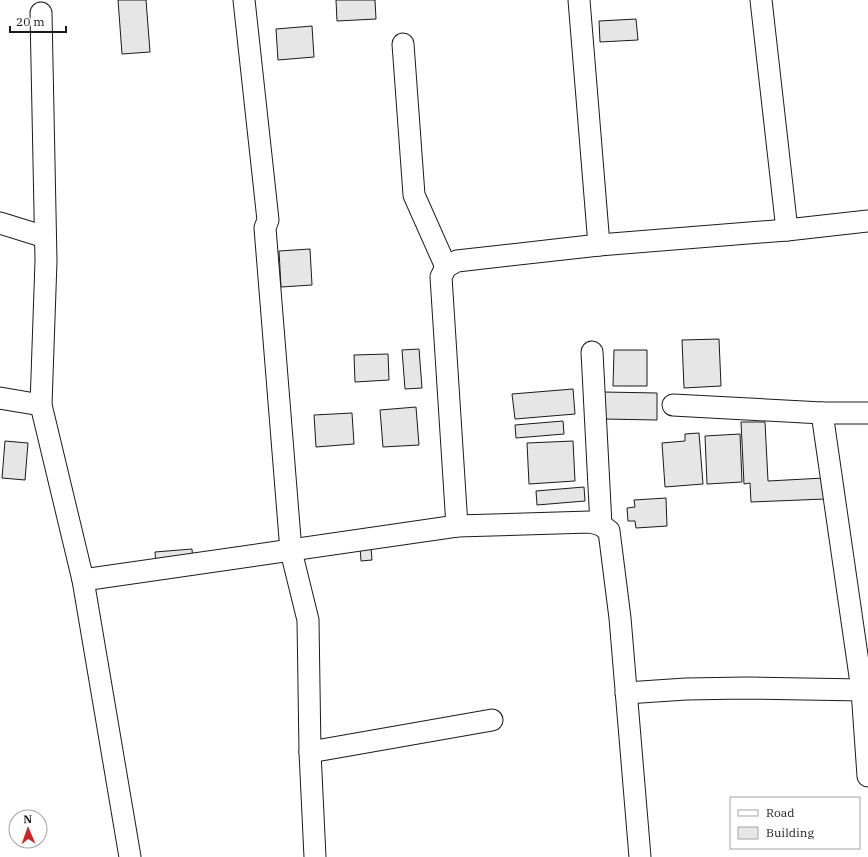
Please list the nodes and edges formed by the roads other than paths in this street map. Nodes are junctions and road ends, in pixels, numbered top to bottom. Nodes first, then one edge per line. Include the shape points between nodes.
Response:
1 (244, 0) edge
2 (579, 0) edge
3 (760, 0) edge
4 (41, 13) dead end
5 (403, 44) dead end
6 (868, 220) edge
7 (0, 223) edge
8 (787, 230) junction
9 (45, 237) junction
10 (599, 246) junction
11 (446, 267) junction
12 (592, 352) dead end
13 (0, 398) edge
14 (41, 405) junction
15 (673, 405) dead end
16 (868, 412) edge
17 (822, 413) junction
18 (601, 525) junction
19 (457, 526) junction
20 (291, 551) junction
21 (83, 580) junction
22 (862, 690) junction
23 (626, 693) junction
24 (492, 720) dead end
25 (310, 752) junction
26 (868, 776) edge
27 (130, 857) edge
28 (315, 857) edge
29 (640, 857) edge

1 - 20 street via 268,220 265,228
2 - 10 street
3 - 8 street
4 - 9 street
5 - 11 street via 414,195
6 - 8 street
7 - 9 street
8 - 10 street
9 - 14 street
10 - 11 street via 457,261
11 - 19 street via 441,277
12 - 18 street
13 - 14 street
14 - 21 street
15 - 17 street
16 - 17 street
17 - 22 street
18 - 19 street via 590,522
18 - 23 street via 609,531
19 - 20 street
20 - 21 street
20 - 25 street via 308,620
21 - 27 street
22 - 23 street via 746,688
22 - 26 street
23 - 29 street
24 - 25 street
25 - 28 street

